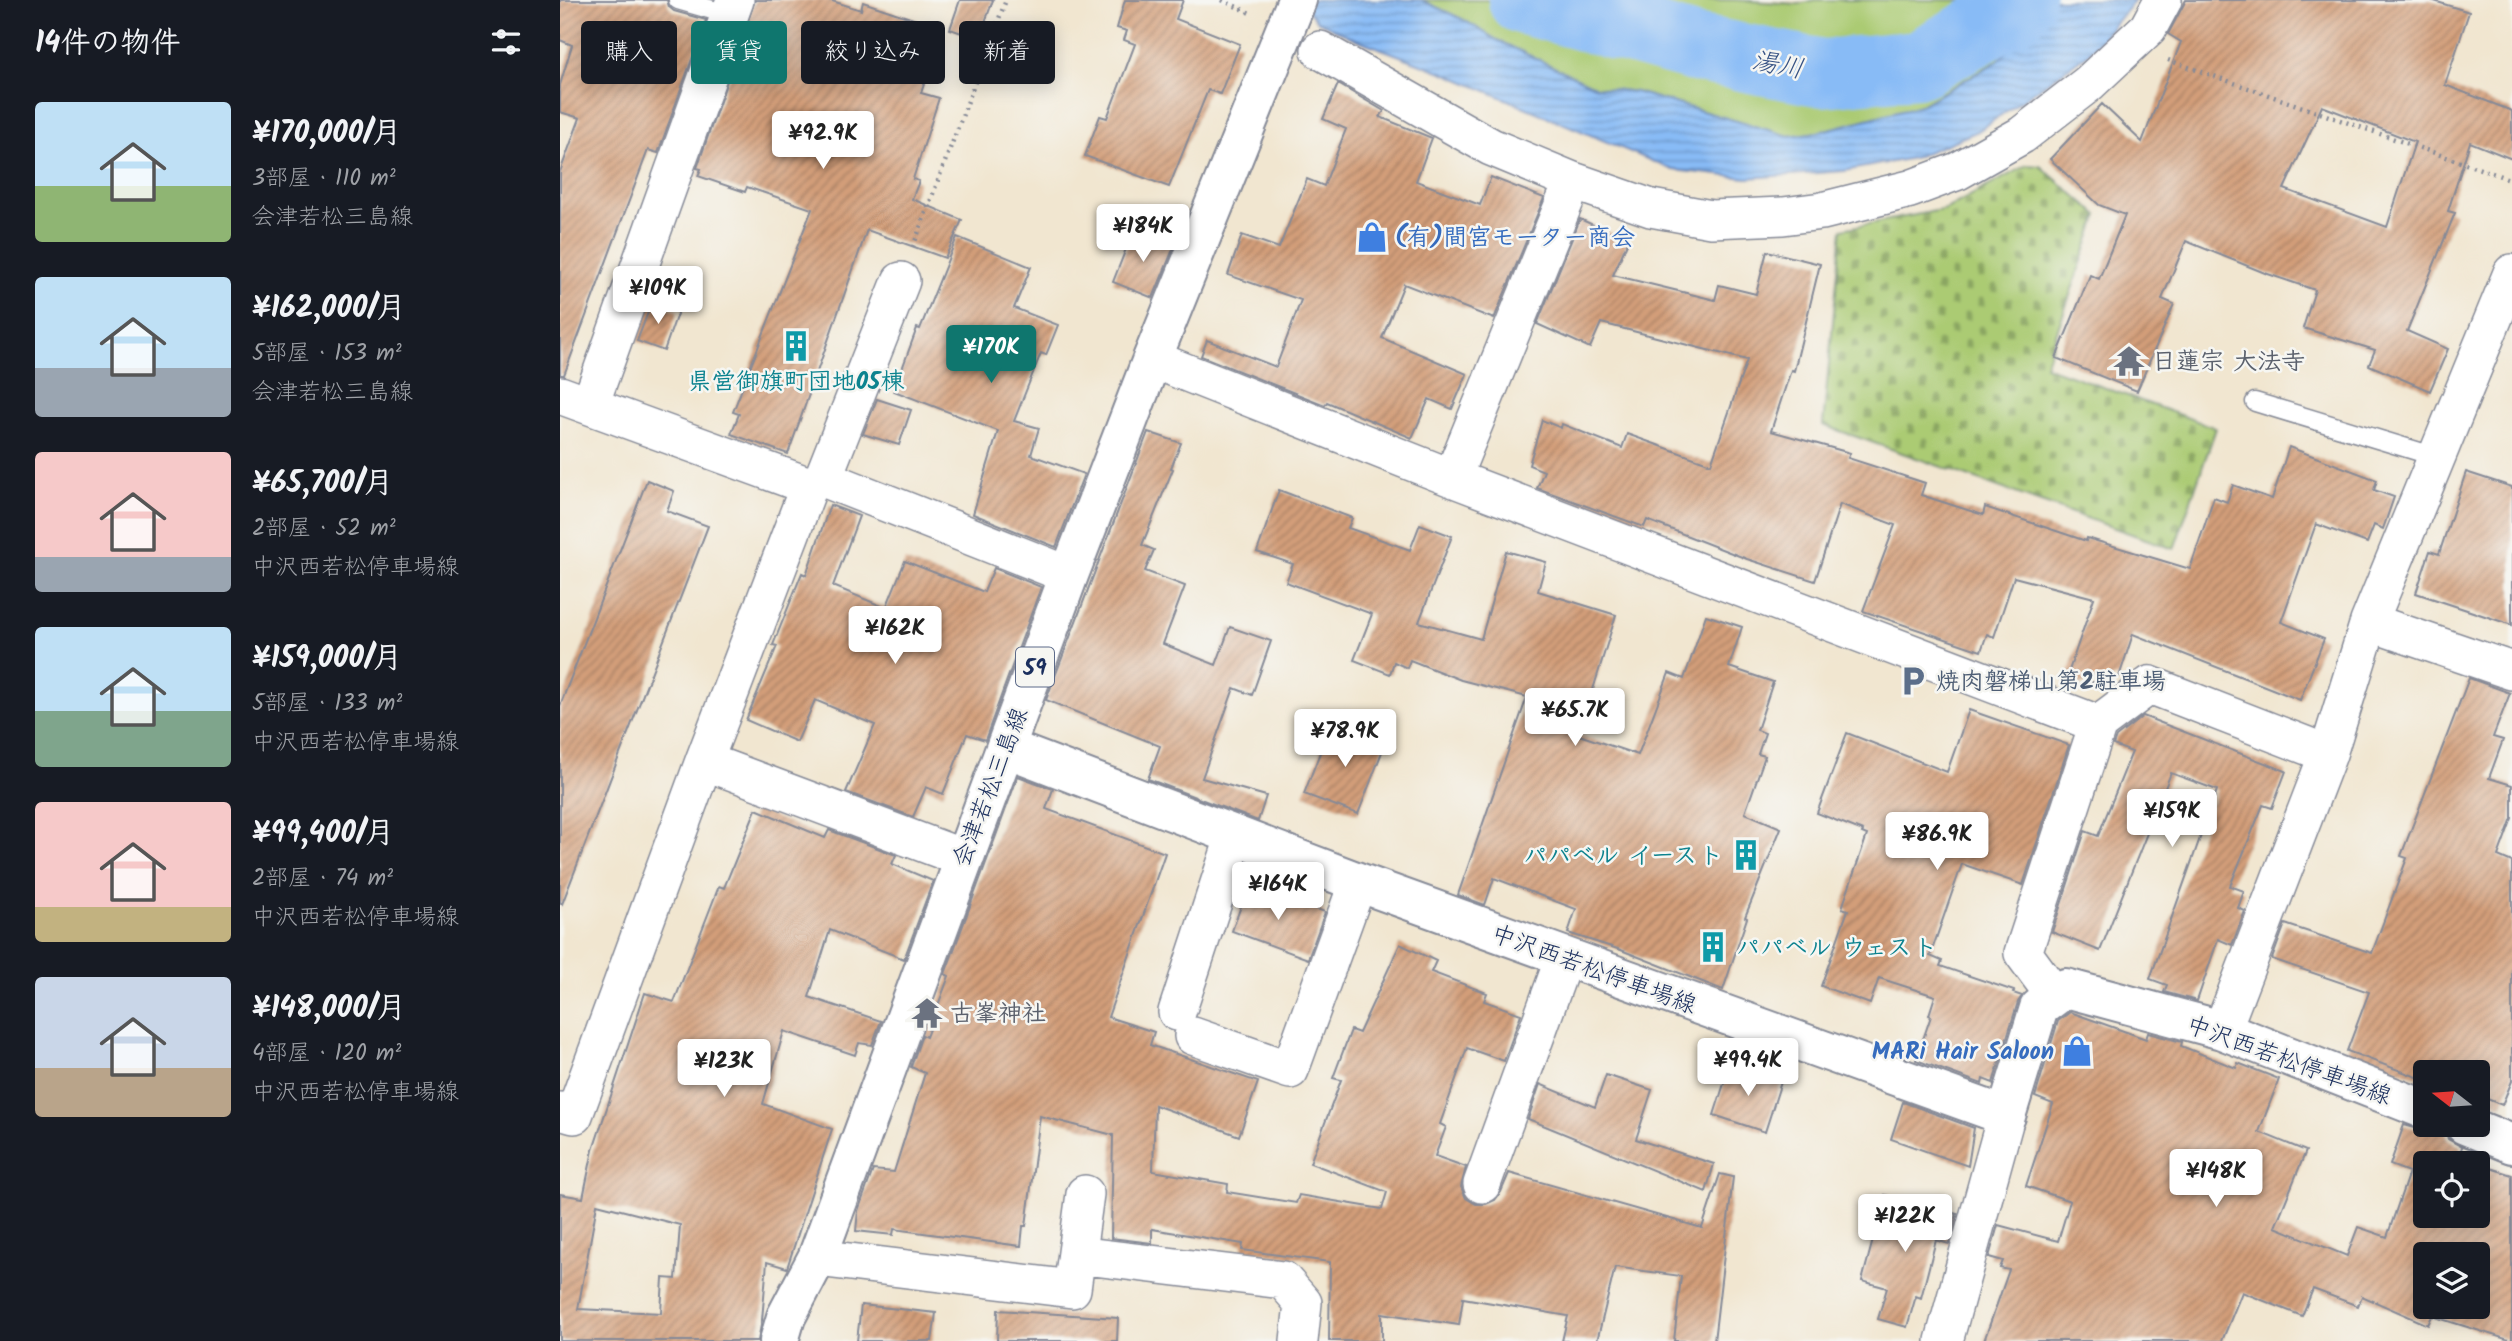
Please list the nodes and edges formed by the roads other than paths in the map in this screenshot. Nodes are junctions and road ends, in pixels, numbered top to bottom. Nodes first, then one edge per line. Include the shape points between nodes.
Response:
1 (678, 0) edge
2 (2163, 0) edge
3 (732, 8) edge
4 (1294, 10) edge
5 (1320, 50) dead end
6 (1573, 181) junction
7 (2512, 274) edge
8 (901, 281) road end
9 (1152, 359) junction
10 (575, 400) edge
11 (2255, 402) dead end
12 (2430, 455) dead end
13 (1452, 478) junction
14 (816, 482) junction
15 (1069, 575) junction
16 (2369, 622) junction
17 (2512, 671) edge
18 (2098, 724) junction
19 (1006, 748) junction
20 (2329, 754) junction
21 (704, 761) junction
22 (1235, 835) junction
23 (963, 858) junction
24 (1358, 882) junction
25 (1564, 958) junction
26 (2054, 995) junction
27 (2222, 1030) junction
28 (2413, 1105) edge
29 (560, 1111) edge
30 (2006, 1116) junction
31 (2490, 1135) edge
32 (2512, 1144) edge
33 (1482, 1184) dead end
34 (1085, 1194) dead end
35 (1077, 1255) junction
36 (817, 1258) junction
37 (783, 1329) edge
38 (1299, 1341) edge
39 (1944, 1341) edge

1 - 3 lane
2 - 6 street via 2148,28 2088,85 2022,135 1958,171 1910,189 1822,211 1711,219 1651,208
3 - 10 street
4 - 9 main road, 会津若松三島線 / 59
5 - 6 street via 1490,147
6 - 13 street
7 - 16 street
8 - 14 street
9 - 13 street
9 - 15 main road, 会津若松三島線 / 59
10 - 14 street
11 - 12 lane
13 - 18 street
14 - 15 street
14 - 21 street
15 - 19 main road, 会津若松三島線 / 59
16 - 17 street
16 - 20 street
18 - 20 street via 2150,685
18 - 26 street via 2023,953
19 - 22 main road, 中沢西若松停車場線
19 - 23 main road, 会津若松三島線 / 59
20 - 27 street
21 - 23 street
21 - 29 street via 574,1115
22 - 24 main road, 中沢西若松停車場線
22 - 24 street via 1185,1024 1290,1070
23 - 36 main road, 会津若松三島線 / 59
24 - 25 main road, 中沢西若松停車場線
25 - 30 main road, 中沢西若松停車場線
25 - 33 street
26 - 27 main road, 中沢西若松停車場線 via 2066,988
26 - 30 main road via 2039,1008
27 - 28 main road, 中沢西若松停車場線
30 - 39 street
31 - 32 main road
34 - 35 street
35 - 36 street via 1072,1289
35 - 38 street via 1283,1280 1303,1303
36 - 37 main road, 会津若松三島線 / 59

